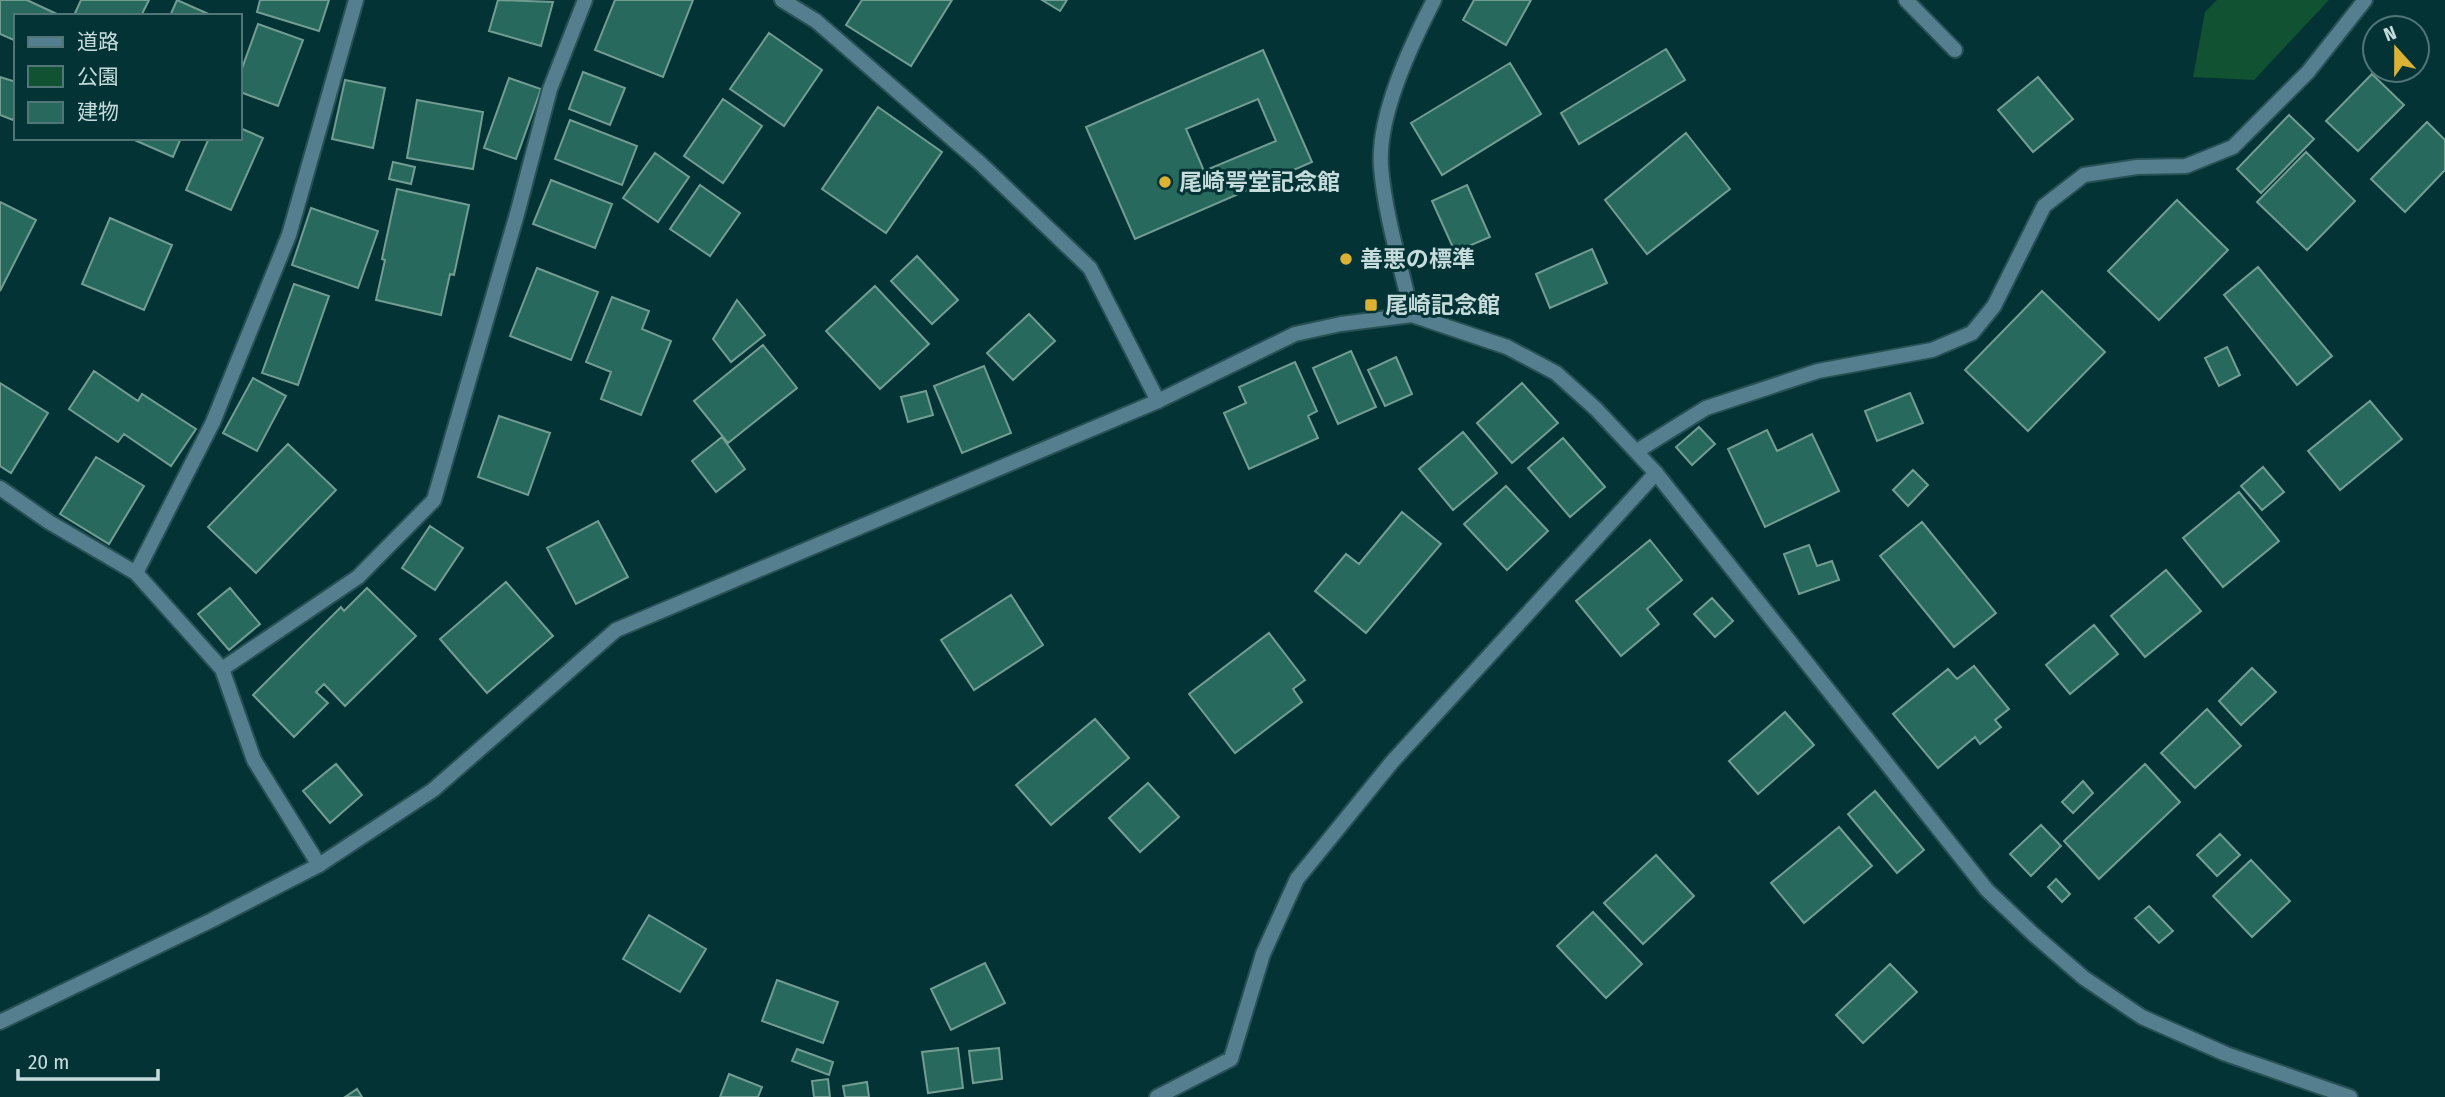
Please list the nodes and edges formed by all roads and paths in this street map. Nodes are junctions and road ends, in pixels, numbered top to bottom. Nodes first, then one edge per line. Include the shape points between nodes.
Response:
1 (356, 0) edge
2 (585, 0) edge
3 (782, 0) edge
4 (1434, 0) edge
5 (1906, 0) edge
6 (2365, 0) edge
7 (1955, 50) dead end
8 (1412, 315) junction
9 (1158, 401) junction
10 (1637, 451) junction
11 (1656, 474) junction
12 (0, 488) edge
13 (136, 573) junction
14 (222, 669) junction
15 (319, 864) junction
16 (0, 1022) edge
17 (1157, 1097) edge
18 (2350, 1097) edge

1 - 13 street via 289,235 213,422
2 - 14 street via 550,89 434,500 358,577
3 - 9 street via 816,21 980,163 1090,268
4 - 8 street via 1413,41 1386,117 1381,146 1385,190
5 - 7 street
6 - 10 street via 2308,72 2233,148 2186,166 2084,175 2044,206 1994,306 1972,333 1932,350 1818,371 1706,408
8 - 9 street via 1295,334
8 - 10 street via 1507,347 1556,373
9 - 15 street via 616,630 433,790
10 - 11 street
11 - 17 street via 1392,762 1297,879 1262,954 1231,1059
11 - 18 street via 1987,890 2032,933 2084,978 2143,1017 2226,1054
12 - 13 street
13 - 14 street
14 - 15 street via 254,760
15 - 16 street

